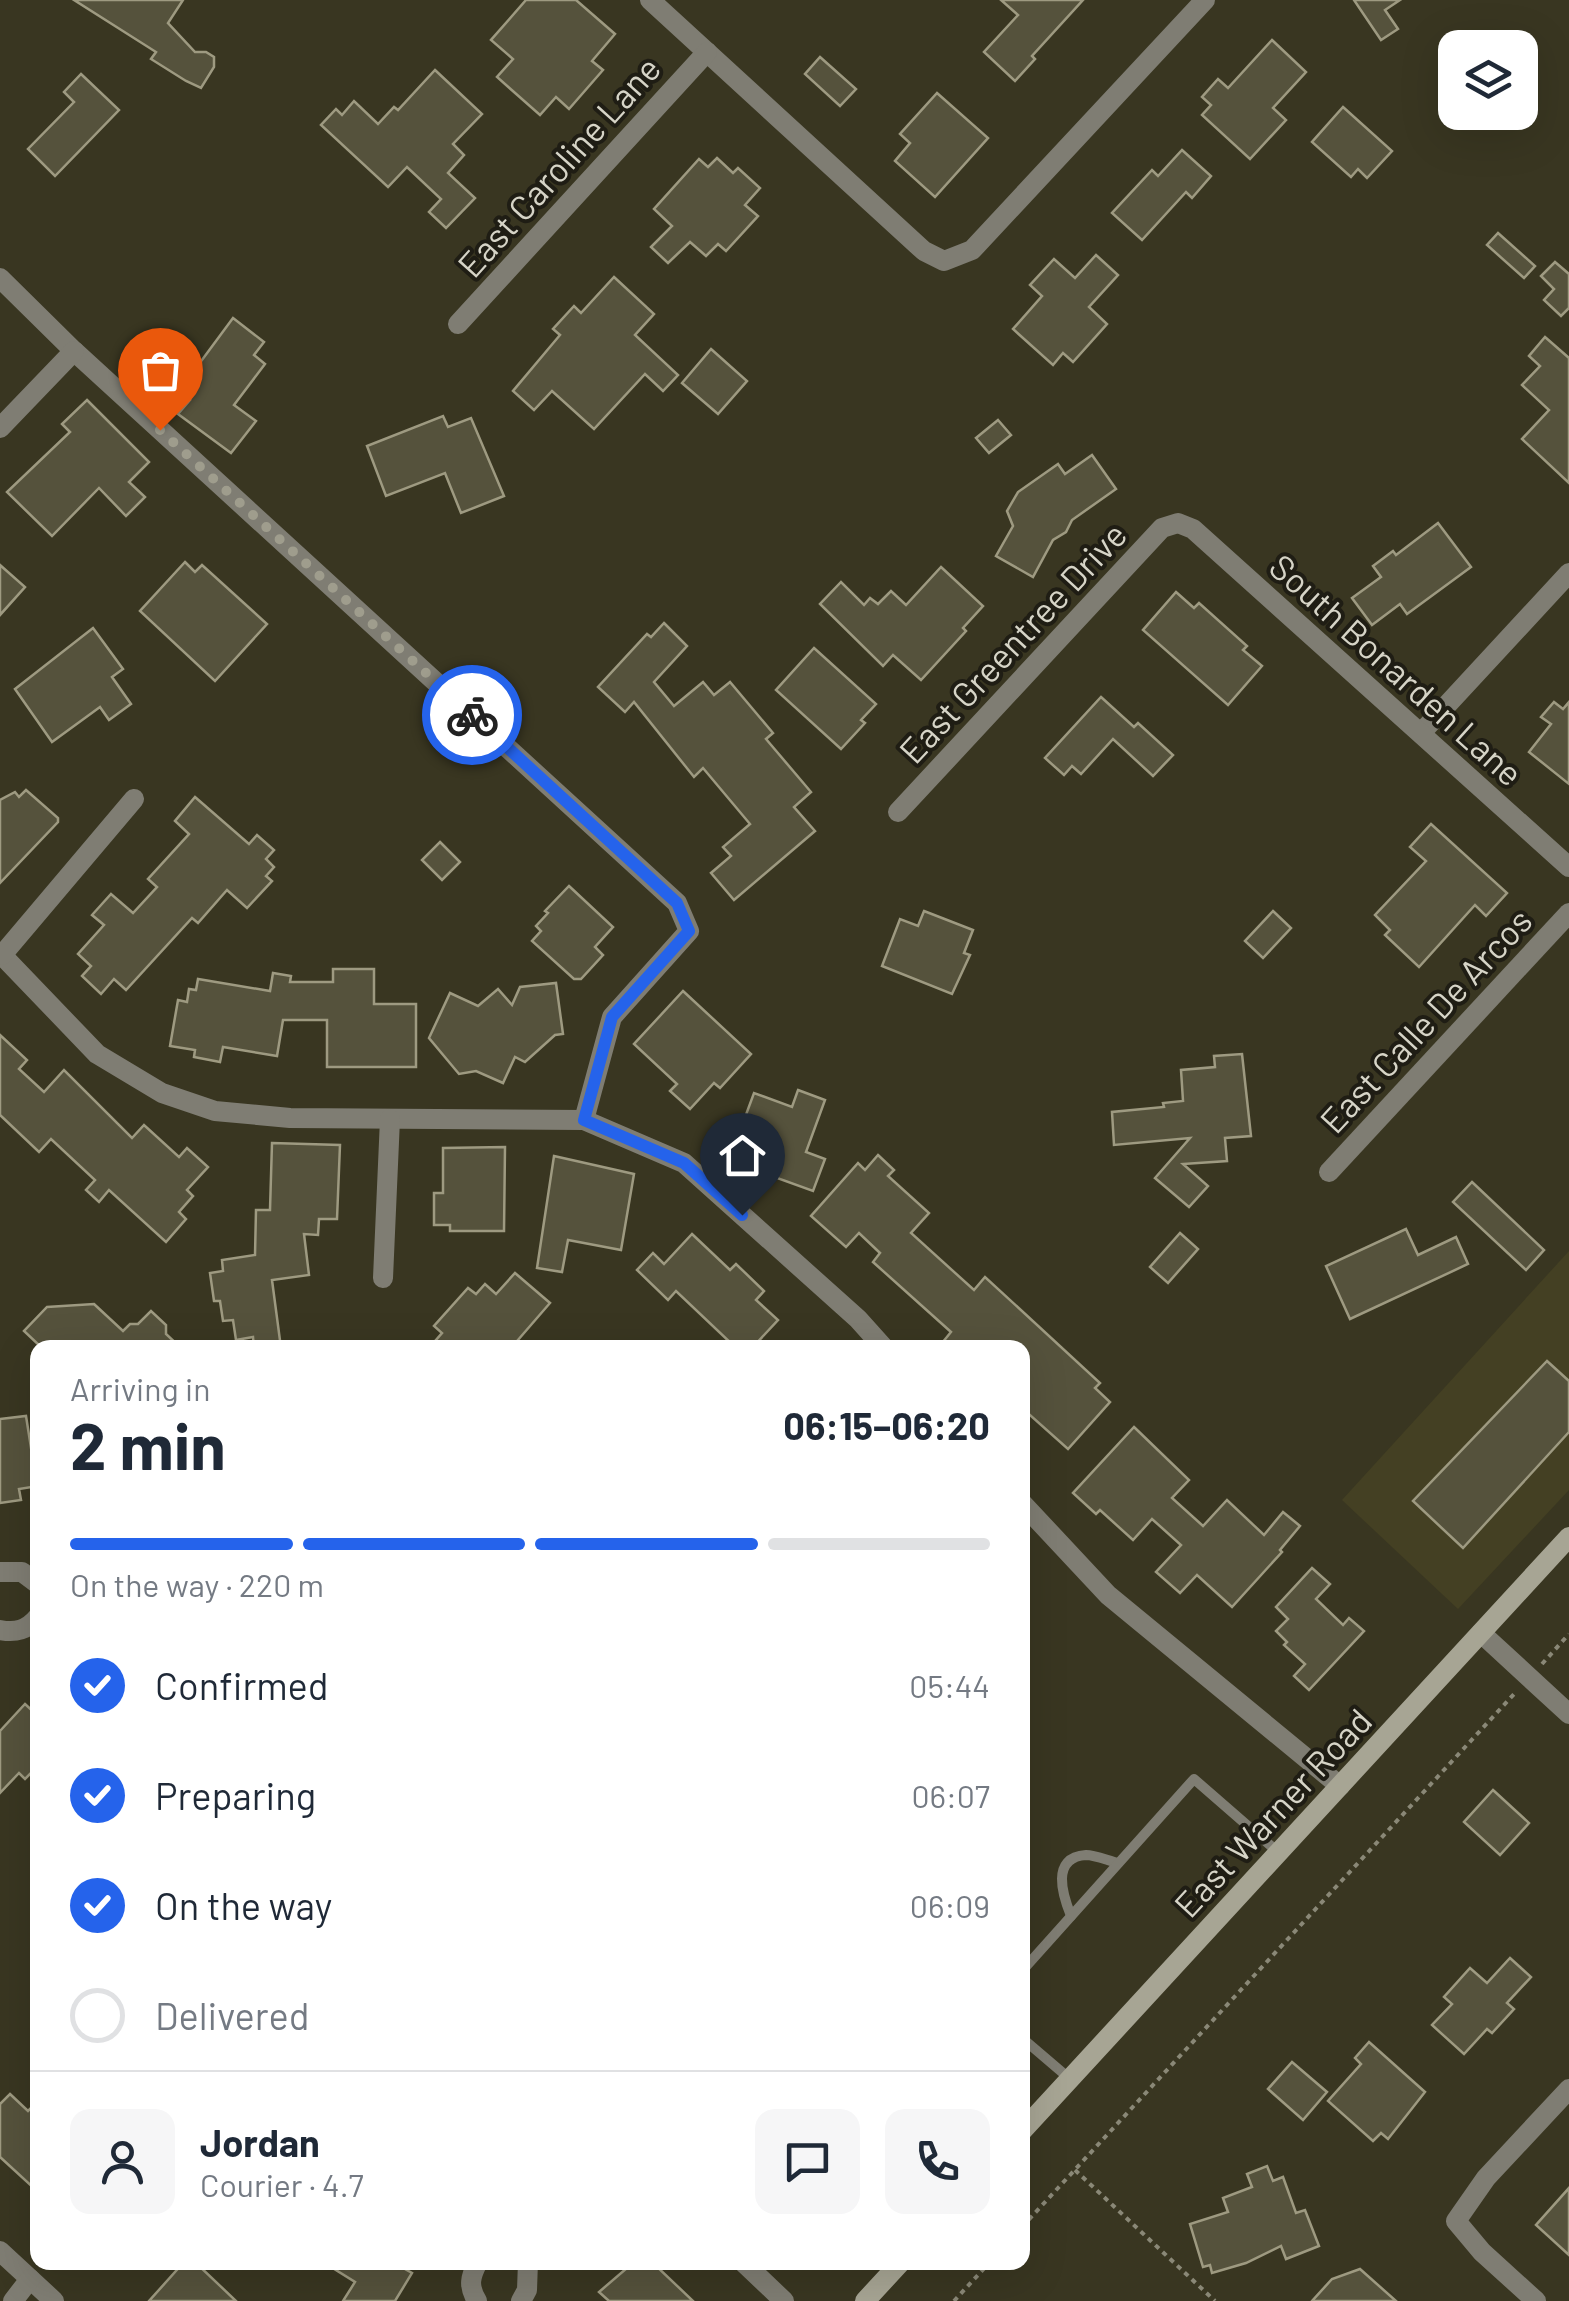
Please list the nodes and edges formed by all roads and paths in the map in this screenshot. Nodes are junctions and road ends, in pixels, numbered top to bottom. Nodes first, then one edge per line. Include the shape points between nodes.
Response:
1 (650, 0) edge
2 (1205, 0) edge
3 (707, 52) junction
4 (0, 278) edge
5 (458, 324) dead end
6 (74, 351) junction
7 (0, 428) edge
8 (1178, 523) joint
9 (1569, 573) edge
10 (1421, 733) junction
11 (134, 799) dead end
12 (898, 812) dead end
13 (1569, 867) edge
14 (1569, 913) edge
15 (1, 954) edge
16 (390, 1119) junction
17 (584, 1120) junction
18 (1329, 1172) dead end
19 (383, 1278) dead end
20 (877, 1340) edge
21 (1030, 1512) edge
22 (1569, 1537) edge
23 (0, 1572) edge
24 (30, 1576) edge
25 (30, 1627) edge
26 (0, 1630) edge
27 (1480, 1634) junction
28 (1569, 1634) edge
29 (1529, 1678) junction
30 (1569, 1714) edge
31 (1340, 1786) junction
32 (1278, 1853) junction
33 (1118, 1863) junction
34 (1071, 1916) junction
35 (1030, 1961) edge
36 (1030, 2045) edge
37 (1070, 2079) junction
38 (1569, 2089) edge
39 (1030, 2122) edge
40 (1075, 2170) junction
41 (1030, 2218) edge
42 (0, 2251) edge
43 (474, 2270) edge
44 (528, 2270) edge
45 (751, 2270) edge
46 (894, 2270) edge
47 (983, 2270) edge
48 (30, 2279) junction
49 (13, 2301) edge
50 (54, 2301) edge
51 (477, 2301) edge
52 (522, 2301) edge
53 (784, 2301) edge
54 (866, 2301) edge
55 (954, 2301) edge
56 (1215, 2301) edge
57 (1536, 2301) edge

1 - 3 street
2 - 3 street via 972,250 944,261 924,251
3 - 5 street, East Caroline Lane
4 - 6 street
6 - 7 street
6 - 17 street via 677,903 689,931 612,1017
8 - 10 street, South Bonarden Lane
8 - 12 street, East Greentree Drive via 1162,528
9 - 10 street
10 - 13 street, South Bonarden Lane
11 - 15 street
14 - 18 street, East Calle De Arcos
15 - 16 street via 97,1054 162,1093 216,1112
16 - 17 street
16 - 19 street
17 - 20 street via 684,1163
21 - 31 street via 1108,1595
22 - 27 main road, East Warner Road
23 - 24 street
25 - 26 street
27 - 29 street
27 - 31 main road, East Warner Road
28 - 29 path
29 - 30 street
29 - 40 path
31 - 32 main road, East Warner Road
32 - 33 lane via 1194,1779
32 - 37 main road, East Warner Road
33 - 34 lane
33 - 34 lane via 1085,1855 1071,1860 1061,1882
34 - 35 lane
36 - 37 lane
37 - 39 main road, East Warner Road
38 - 57 street via 1486,2178 1456,2221
40 - 41 path
40 - 56 path
42 - 48 street
43 - 51 street via 470,2288
44 - 52 street
45 - 53 street
46 - 54 main road
47 - 55 path
48 - 49 street
48 - 50 street

